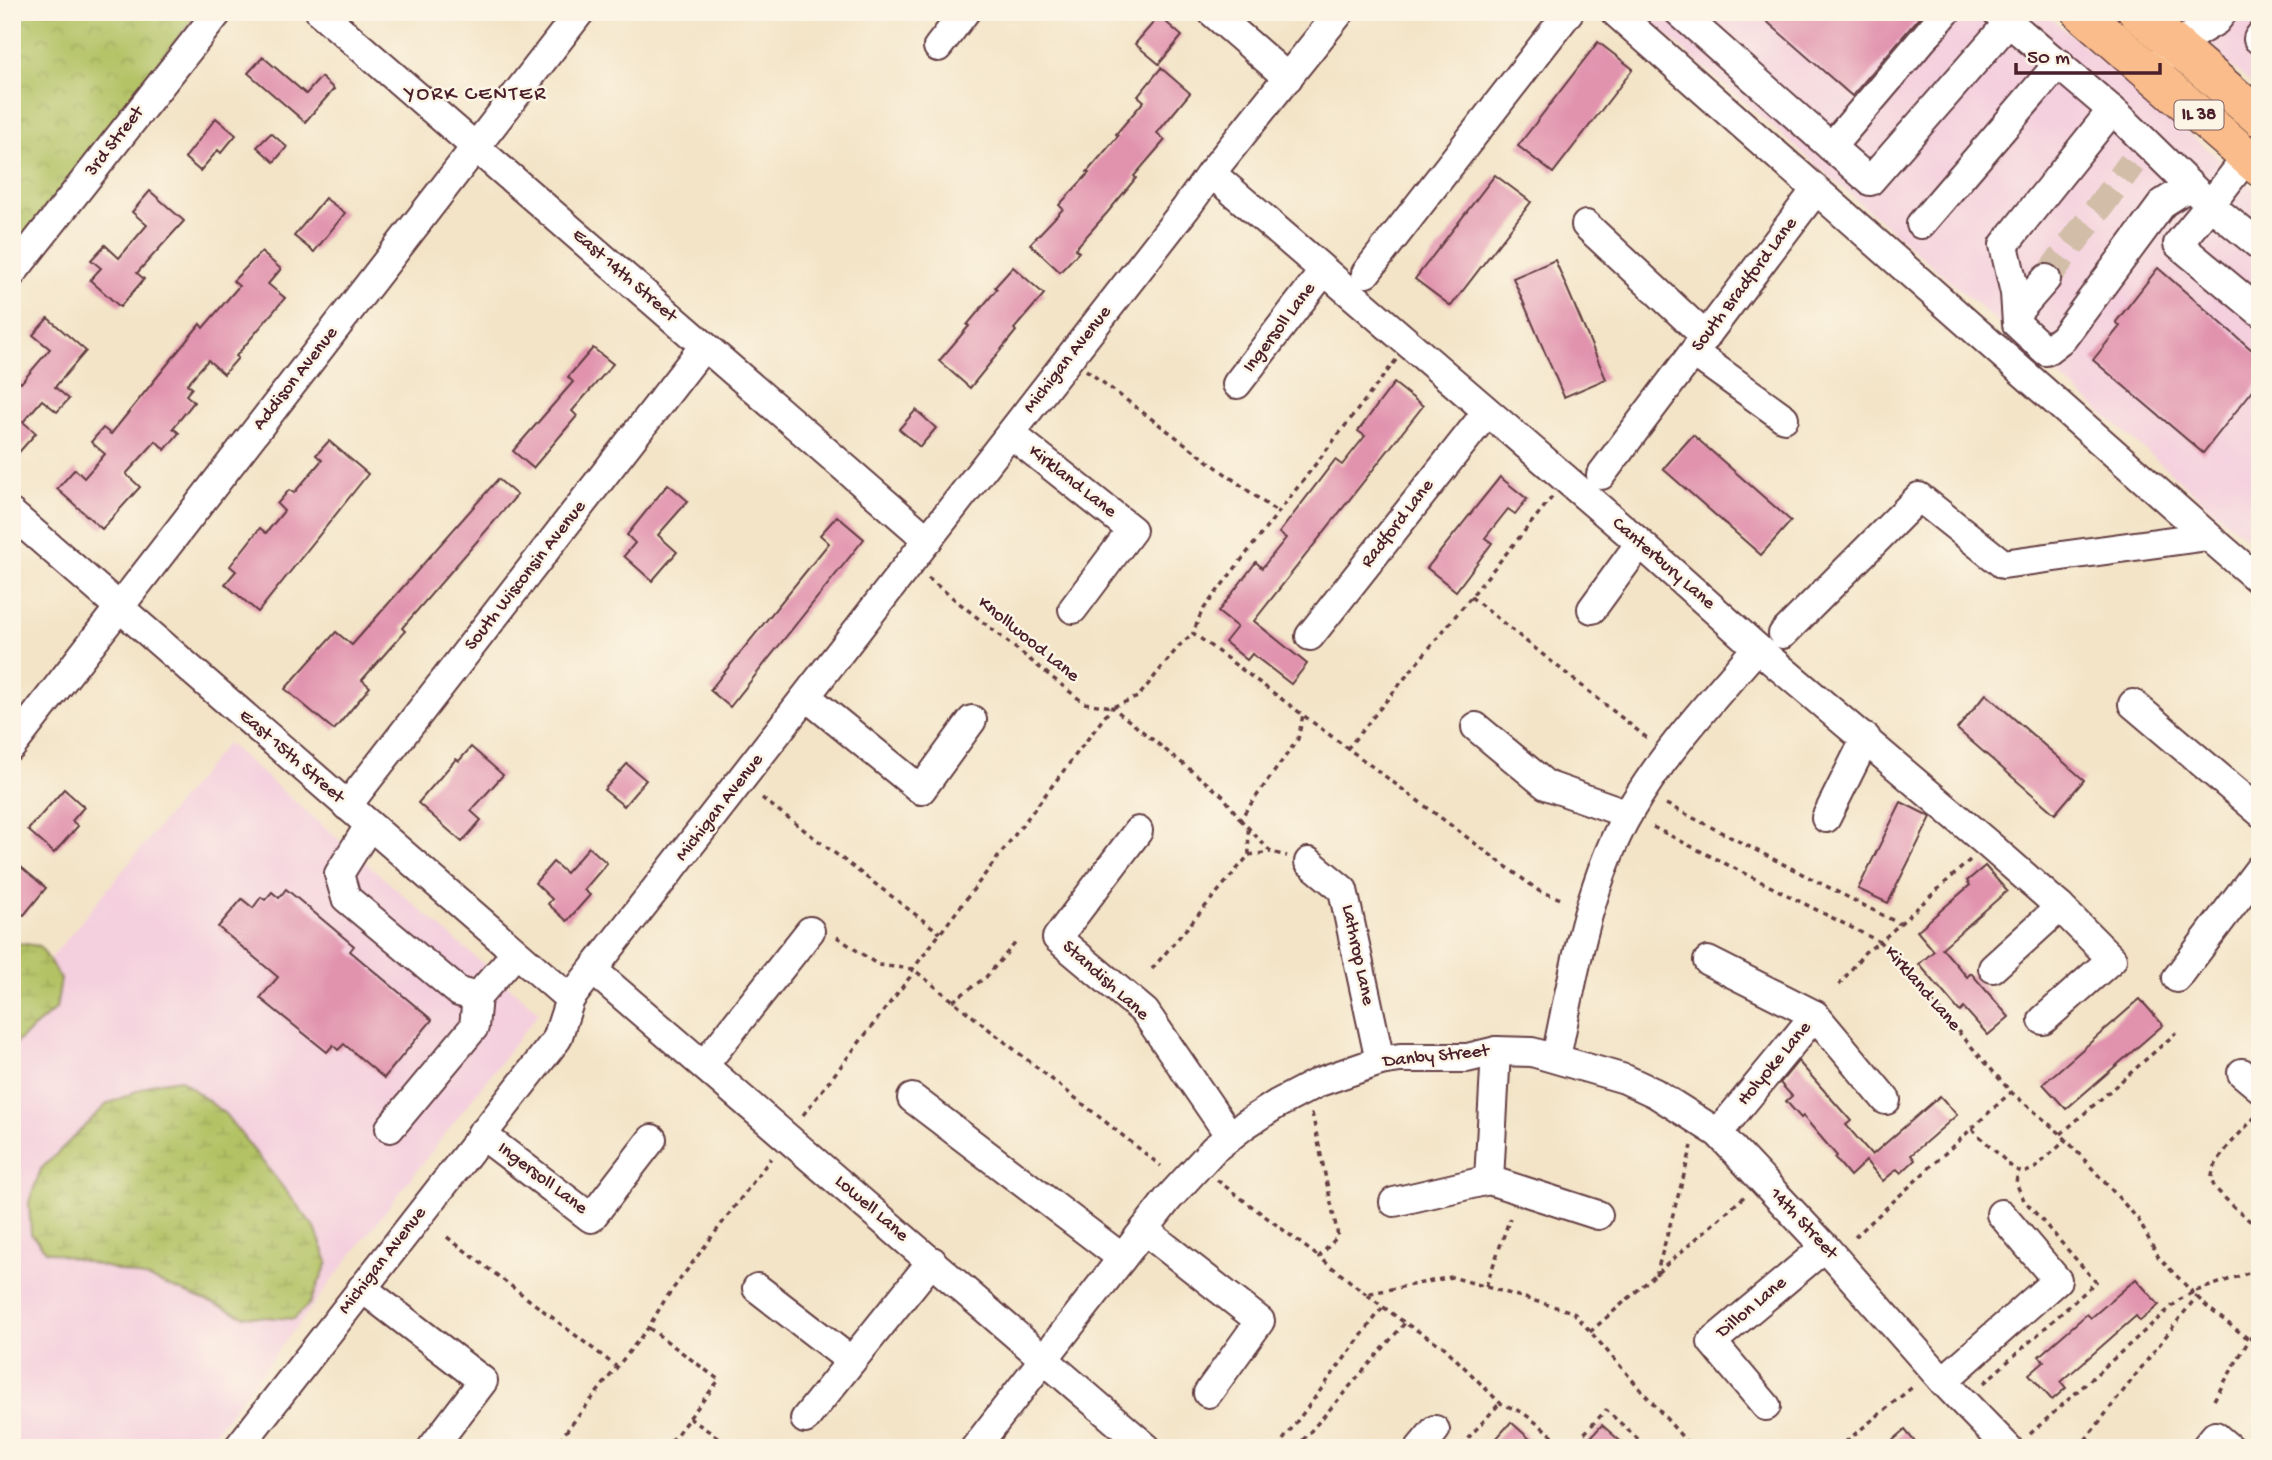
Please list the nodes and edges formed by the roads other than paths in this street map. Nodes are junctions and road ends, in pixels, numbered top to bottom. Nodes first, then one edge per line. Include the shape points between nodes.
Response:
1 (218, 12) edge
2 (320, 12) edge
3 (580, 12) edge
4 (965, 12) edge
5 (1212, 12) edge
6 (1340, 12) edge
7 (1569, 12) edge
8 (1615, 12) edge
9 (1679, 12) edge
10 (1945, 12) edge
11 (2081, 12) edge
12 (2137, 12) edge
13 (2223, 12) edge
14 (2003, 17) edge
15 (2181, 29) edge
16 (938, 47) dead end
17 (2059, 64) junction
18 (2151, 73) junction
19 (1288, 78) junction
20 (2112, 110) junction
21 (2260, 118) edge
22 (1831, 147) junction
23 (476, 148) junction
24 (2254, 162) edge
25 (1211, 173) junction
26 (1815, 191) junction
27 (2200, 196) junction
28 (1921, 224) dead end
29 (1586, 225) dead end
30 (2260, 246) edge
31 (1323, 272) junction
32 (12, 273) edge
33 (1366, 273) dead end
34 (2046, 279) tunnel mouth
35 (2018, 311) junction
36 (2260, 312) edge
37 (1700, 345) junction
38 (704, 346) junction
39 (1237, 384) dead end
40 (1487, 412) junction
41 (1784, 418) dead end
42 (1011, 434) junction
43 (1601, 475) dead end
44 (12, 514) edge
45 (2208, 536) junction
46 (928, 540) junction
47 (1640, 543) junction
48 (2260, 581) edge
49 (119, 607) junction
50 (1073, 609) dead end
51 (1592, 609) dead end
52 (1783, 634) dead end
53 (1310, 636) dead end
54 (1757, 648) junction
55 (807, 697) junction
56 (2133, 704) dead end
57 (972, 720) dead end
58 (1476, 727) dead end
59 (1866, 738) junction
60 (12, 746) edge
61 (347, 807) junction
62 (2260, 812) edge
63 (1628, 814) junction
64 (1826, 818) dead end
65 (369, 826) junction
66 (1138, 831) dead end
67 (1302, 860) road end
68 (2260, 868) edge
69 (2060, 907) junction
70 (824, 934) road end
71 (516, 953) junction
72 (1708, 961) dead end
73 (1993, 968) dead end
74 (594, 971) junction
75 (2177, 978) dead end
76 (477, 997) junction
77 (570, 999) junction
78 (1815, 1015) junction
79 (2043, 1020) dead end
80 (1496, 1051) junction
81 (1556, 1057) junction
82 (1380, 1061) junction
83 (704, 1065) junction
84 (912, 1098) dead end
85 (1886, 1100) dead end
86 (390, 1128) dead end
87 (1718, 1133) junction
88 (481, 1134) junction
89 (1230, 1136) junction
90 (652, 1139) dead end
91 (1489, 1180) junction
92 (1394, 1202) dead end
93 (2001, 1214) dead end
94 (1598, 1215) dead end
95 (1144, 1230) junction
96 (1825, 1247) junction
97 (1122, 1258) junction
98 (932, 1261) junction
99 (362, 1288) junction
100 (757, 1288) dead end
101 (1045, 1359) junction
102 (850, 1360) junction
103 (1930, 1382) junction
104 (1208, 1393) dead end
105 (1766, 1406) dead end
106 (804, 1419) dead end
107 (2019, 1441) edge
108 (238, 1448) edge
109 (432, 1448) edge
110 (975, 1448) edge
111 (1147, 1448) edge
112 (2206, 1448) edge
113 (2229, 1448) edge

1 - 32 street, 3rd Street
2 - 23 street, East 14th Street
3 - 23 street, Addison Avenue
4 - 16 street
5 - 19 street
6 - 19 street, Michigan Avenue
7 - 33 street
8 - 26 street
9 - 22 street
10 - 22 street
11 - 18 main road, IL 38
12 - 15 main road, IL 38
13 - 15 street via 2216,21
14 - 17 street
14 - 22 street via 1870,181
15 - 18 street
15 - 21 main road, IL 38
17 - 20 street
17 - 28 street
18 - 24 main road, IL 38
19 - 25 street, Michigan Avenue
20 - 27 street via 2139,154
20 - 35 street via 2004,244
23 - 38 street, East 14th Street
23 - 49 street, Addison Avenue
24 - 27 street
25 - 31 street, Canterbury Lane
25 - 42 street, Michigan Avenue
26 - 37 street, South Bradford Lane
26 - 45 street
27 - 30 street
27 - 35 street via 2163,203 2063,338 2046,351 2017,324
27 - 36 street via 2178,244
29 - 37 street
31 - 39 street, Ingersoll Lane
31 - 40 street, Canterbury Lane
34 - 35 street
37 - 41 street
37 - 43 street, South Bradford Lane
38 - 46 street, East 14th Street
38 - 61 street, South Wisconsin Avenue
40 - 47 street, Canterbury Lane
40 - 53 street, Radford Lane
42 - 46 street, Michigan Avenue
42 - 50 street, Kirkland Lane via 1132,530
44 - 49 street, East 15th Street
45 - 48 street
45 - 52 street via 2003,564 1919,497
46 - 55 street, Michigan Avenue
47 - 51 street
47 - 54 street, Canterbury Lane
49 - 60 street, Addison Avenue
49 - 61 street, East 15th Street
54 - 59 street, Canterbury Lane
54 - 63 street via 1678,739
55 - 57 street via 921,790
55 - 74 street, Michigan Avenue
56 - 62 street
58 - 63 street via 1546,785
59 - 64 street
59 - 69 street, Canterbury Lane
61 - 65 street, East 15th Street
63 - 81 street via 1593,899
65 - 71 street, East 15th Street
65 - 76 street via 339,874 346,898 459,992
66 - 89 street, Standish Lane via 1057,938 1145,1012
67 - 82 street, Lathrop Lane via 1343,890
68 - 75 street
69 - 73 street
69 - 79 street, Canterbury Lane via 2112,959
70 - 83 street
71 - 76 street
71 - 77 street, East 15th Street
72 - 78 street
74 - 77 street, Michigan Avenue
74 - 83 street, Lowell Lane
76 - 86 street via 474,1027
77 - 88 street, Michigan Avenue via 557,1039
78 - 85 street, Holyoke Lane
78 - 87 street, Holyoke Lane
80 - 81 street, Danby Street
80 - 82 street, Danby Street via 1467,1058
80 - 91 street
81 - 87 street, 14th Street via 1655,1093
82 - 89 street, Danby Street via 1308,1087
83 - 98 street, Lowell Lane
84 - 97 street
87 - 96 street, 14th Street
88 - 90 street, Ingersoll Lane via 591,1218
88 - 99 street, Michigan Avenue
89 - 95 street, Danby Street via 1192,1171
91 - 92 street
91 - 94 street
93 - 103 street via 2057,1280
95 - 97 street, Danby Street
95 - 104 street via 1260,1321
96 - 103 street, 14th Street
96 - 105 street, Dillon Lane via 1712,1342
97 - 101 street, Danby Street
98 - 101 street, Lowell Lane
98 - 102 street
99 - 108 street, Michigan Avenue
99 - 109 street via 483,1381
100 - 102 street
101 - 110 street, Danby Street
101 - 111 street, Lowell Lane
102 - 106 street
103 - 107 street, 14th Street
112 - 113 street via 2214,1436

